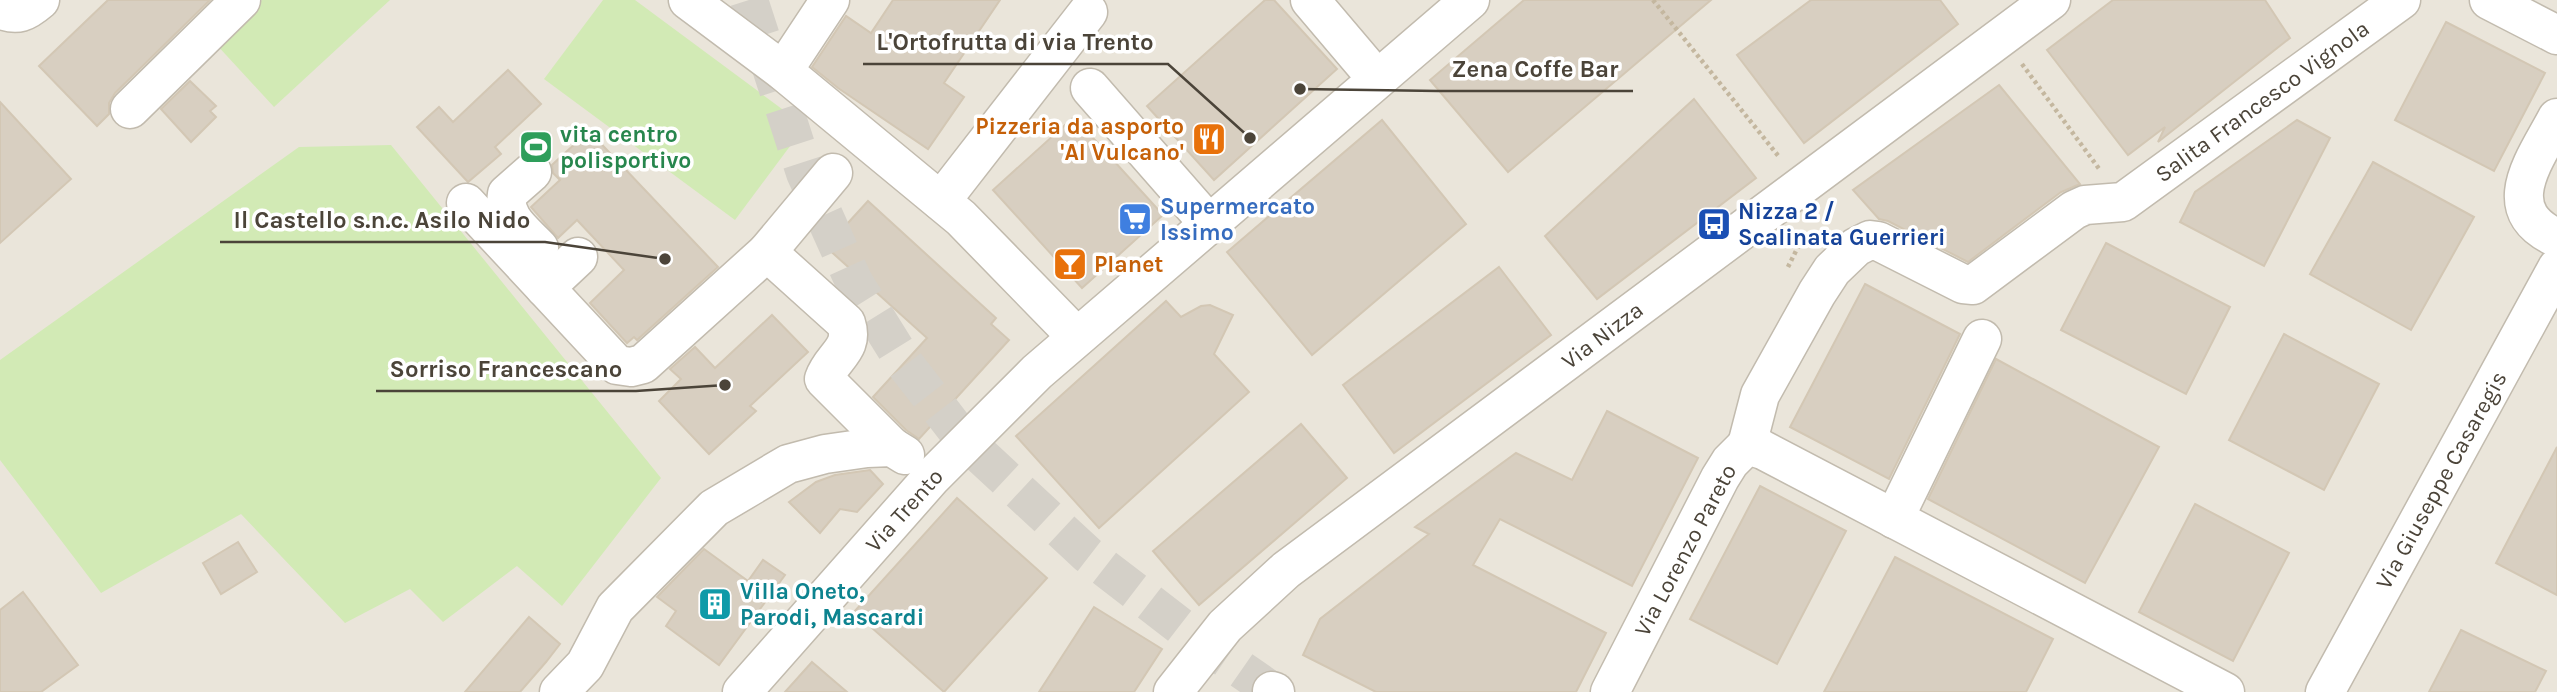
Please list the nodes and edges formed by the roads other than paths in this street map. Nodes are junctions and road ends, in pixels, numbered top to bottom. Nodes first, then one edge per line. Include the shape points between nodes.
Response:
1 (40, 0) edge
2 (242, 0) edge
3 (830, 0) edge
4 (1310, 0) edge
5 (1470, 0) edge
6 (2051, 0) edge
7 (2401, 0) edge
8 (2489, 0) edge
9 (702, 4) edge
10 (0, 9) edge
11 (1088, 12) dead end
12 (2557, 35) edge
13 (783, 71) junction
14 (1377, 79) junction
15 (1090, 88) dead end
16 (130, 109) dead end
17 (2557, 118) edge
18 (532, 172) dead end
19 (833, 173) dead end
20 (466, 203) dead end
21 (951, 210) junction
22 (1210, 225) junction
23 (2557, 238) edge
24 (767, 252) junction
25 (2557, 268) edge
26 (562, 273) junction
27 (1077, 337) junction
28 (1982, 339) dead end
29 (1747, 445) junction
30 (892, 447) junction
31 (932, 477) junction
32 (1894, 519) junction
33 (559, 692) edge
34 (742, 692) edge
35 (1173, 692) edge
36 (1610, 692) edge
37 (2225, 692) edge
38 (2325, 692) edge

1 - 10 street via 20,14
2 - 16 street
3 - 13 street
4 - 14 street
5 - 14 street, Via Trento
6 - 35 street, Via Nizza via 1286,570 1225,626
7 - 29 street, Salita Francesco Vignola via 2111,202 2074,210 1973,285 1878,241 1863,242 1832,270 1797,328 1760,395
8 - 12 street
9 - 13 street
11 - 21 street
13 - 21 street
14 - 22 street, Via Trento
15 - 22 street
17 - 23 street via 2525,178 2523,205 2531,222
18 - 26 street via 507,194 508,215
19 - 24 street
20 - 26 street
21 - 27 street
22 - 27 street, Via Trento
24 - 26 street via 643,364 631,367 617,365
24 - 30 street via 846,323 847,346 828,366 824,379
25 - 38 street, Via Giuseppe Casaregis
27 - 31 street, Via Trento
28 - 32 street
29 - 32 street, Via Lorenzo Pareto
29 - 36 street, Via Lorenzo Pareto via 1720,478
30 - 31 street
30 - 33 street via 825,454 788,464 714,508 615,608 584,665
31 - 34 street, Via Trento
32 - 37 street, Via Lorenzo Pareto

